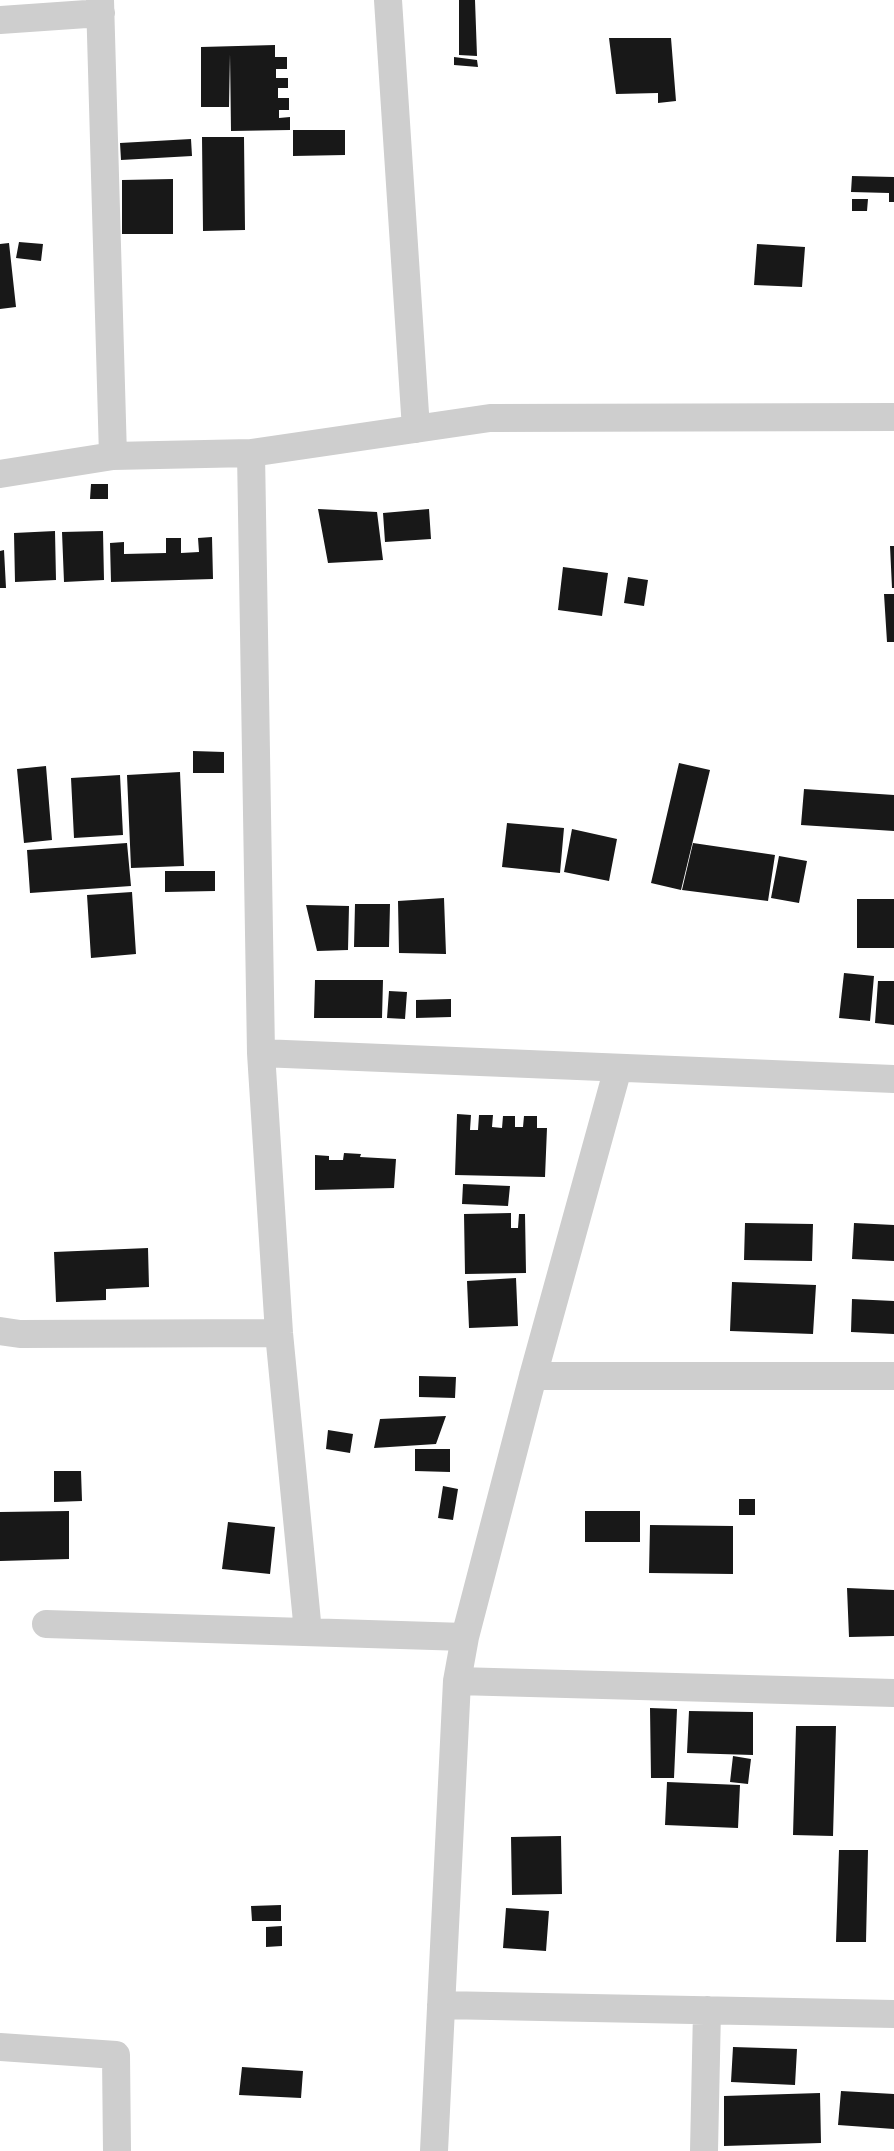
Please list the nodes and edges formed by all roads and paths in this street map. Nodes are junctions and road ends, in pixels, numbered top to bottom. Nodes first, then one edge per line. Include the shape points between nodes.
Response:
1 (388, 0) edge
2 (101, 7) edge
3 (0, 20) edge
4 (894, 417) edge
5 (416, 429) junction
6 (251, 453) junction
7 (113, 456) junction
8 (0, 474) edge
9 (261, 1053) junction
10 (618, 1068) junction
11 (894, 1079) edge
12 (0, 1331) edge
13 (280, 1333) junction
14 (533, 1376) junction
15 (894, 1376) edge
16 (46, 1624) dead end
17 (308, 1632) junction
18 (465, 1637) junction
19 (457, 1681) junction
20 (894, 1693) edge
21 (442, 2005) junction
22 (707, 2010) junction
23 (894, 2014) edge
24 (0, 2047) edge
25 (117, 2151) edge
26 (434, 2151) edge
27 (704, 2151) edge

1 - 5 street
2 - 3 street
2 - 7 street
4 - 5 street via 490,418
5 - 6 street
6 - 7 street
6 - 9 street
7 - 8 street
9 - 10 street
9 - 13 street
10 - 11 street
10 - 14 street
12 - 13 street via 20,1334
13 - 17 street
14 - 15 street
14 - 18 street
16 - 17 street
17 - 18 street
18 - 19 street
19 - 20 street
19 - 21 street
21 - 22 street
21 - 26 street
22 - 23 street
22 - 27 street
24 - 25 street via 116,2054

